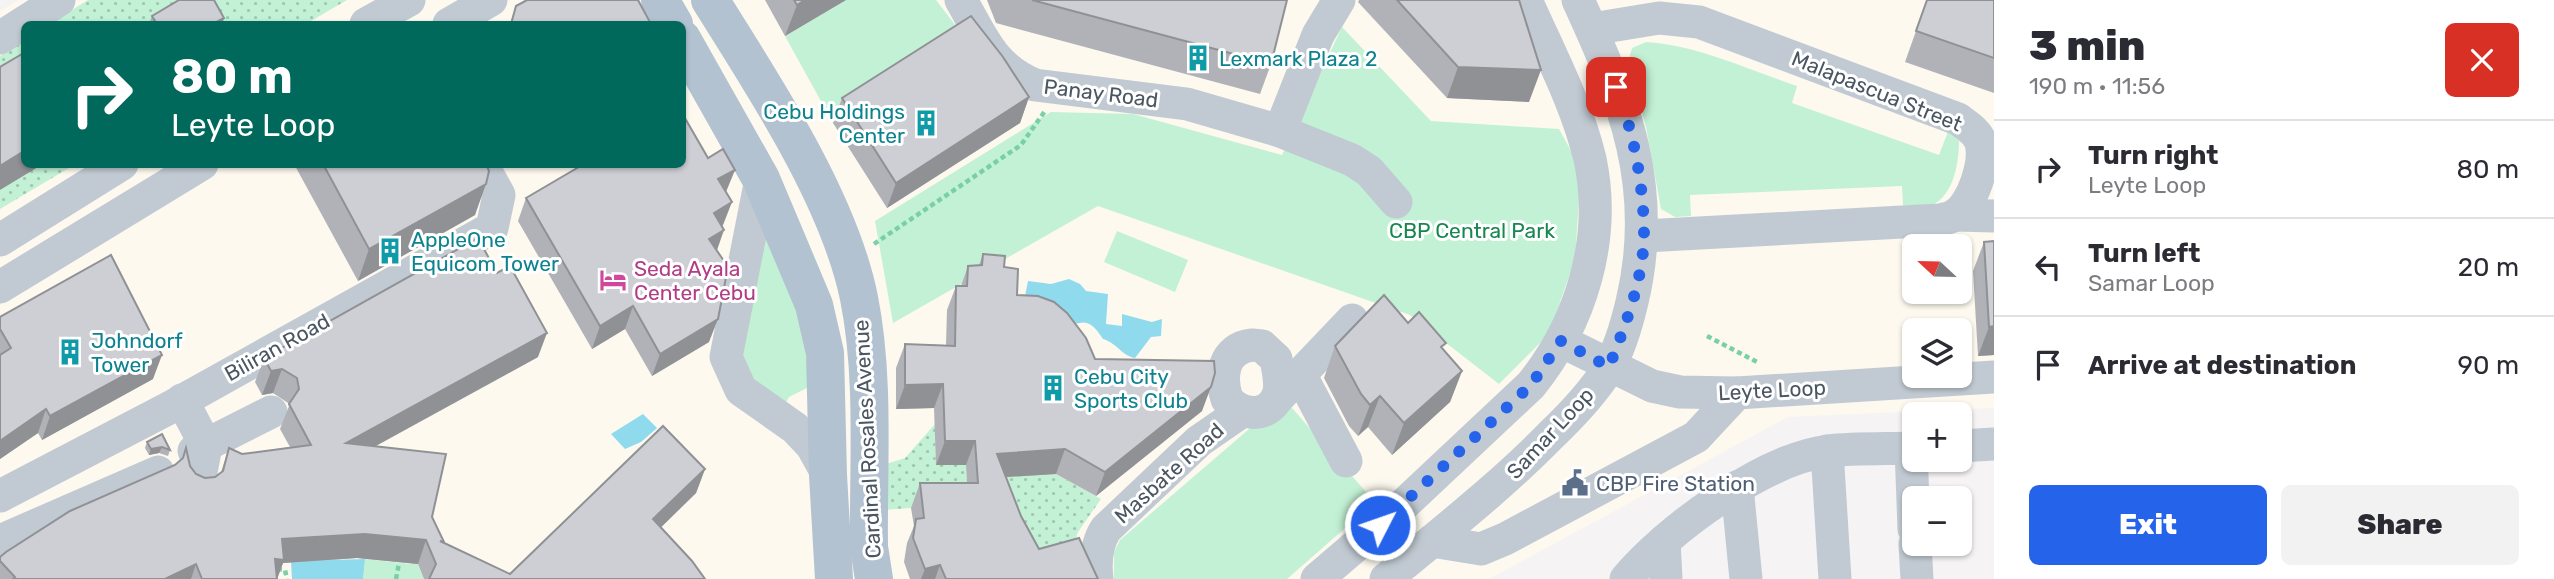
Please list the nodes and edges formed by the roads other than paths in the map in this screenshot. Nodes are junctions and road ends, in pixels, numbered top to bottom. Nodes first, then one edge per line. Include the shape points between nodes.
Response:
1 (59, 0) edge
2 (491, 0) edge
3 (660, 0) edge
4 (710, 0) edge
5 (961, 0) edge
6 (1526, 0) edge
7 (1327, 3) edge
8 (1585, 14) edge
9 (26, 21) edge
10 (454, 21) edge
11 (672, 21) edge
12 (21, 24) edge
13 (0, 38) edge
14 (686, 46) edge
15 (1982, 130) edge
16 (1280, 131) junction
17 (116, 168) edge
18 (195, 168) edge
19 (484, 168) edge
20 (761, 179) junction
21 (1396, 202) dead end
22 (1955, 215) junction
23 (1994, 216) edge
24 (1644, 236) junction
25 (0, 240) edge
26 (0, 287) edge
27 (1352, 320) dead end
28 (1561, 341) junction
29 (1609, 367) junction
30 (1301, 376) junction
31 (1994, 377) edge
32 (827, 387) junction
33 (1737, 393) junction
34 (1276, 400) junction
35 (176, 403) junction
36 (271, 412) dead end
37 (1241, 412) junction
38 (780, 417) junction
39 (1994, 444) edge
40 (1972, 445) edge
41 (1902, 449) edge
42 (1827, 452) junction
43 (182, 458) junction
44 (1346, 461) dead end
45 (828, 475) junction
46 (199, 483) edge
47 (1737, 487) junction
48 (0, 496) edge
49 (0, 541) edge
50 (1432, 541) junction
51 (1664, 541) junction
52 (1916, 556) edge
53 (834, 579) edge
54 (874, 579) edge
55 (1097, 579) edge
56 (1317, 579) edge
57 (1386, 579) edge
58 (1626, 579) edge
59 (1667, 579) edge
60 (1746, 579) edge
61 (1835, 579) edge
62 (1917, 579) edge

1 - 9 street
2 - 10 street
3 - 11 main road
4 - 54 main road, Cardinal Rosales Avenue via 828,205 850,262 864,344 869,547
5 - 16 street, Panay Road via 994,57 1011,75 1035,85 1187,104
6 - 28 street via 1574,110 1590,160 1594,198 1589,270
7 - 16 street
8 - 15 street, Malapascua Street via 1699,22
8 - 24 street, Samar Loop via 1623,105 1635,154
12 - 13 street
14 - 20 main road, Cardinal Rosales Avenue
15 - 22 street, Malapascua Street via 1981,159 1968,200
16 - 21 street, Panay Road via 1352,160 1369,171
17 - 25 street
18 - 26 street
19 - 35 street, Biliran Road via 499,195 492,228
20 - 32 main road, Cardinal Rosales Avenue via 814,304
20 - 38 street via 726,357 741,390
22 - 23 street
22 - 24 street via 1939,220
24 - 29 street, Samar Loop via 1628,319
27 - 30 street
28 - 29 street, Leyte Loop
28 - 56 street via 1531,385 1401,508
29 - 33 street, Leyte Loop via 1652,386 1680,392
29 - 50 street, Samar Loop via 1571,416 1510,477
30 - 34 street
30 - 44 street
31 - 33 street, Leyte Loop
32 - 38 street via 804,413
32 - 45 main road, Cardinal Rosales Avenue
33 - 50 street via 1696,437 1505,539 1481,549
34 - 37 street via 1260,412
34 - 37 street via 1276,359 1262,346 1243,346 1224,367 1227,398
35 - 43 street
35 - 48 street, Biliran Road
36 - 43 street
37 - 55 street, Masbate Road via 1199,441 1106,529 1099,539
38 - 45 street via 812,446
39 - 40 street
41 - 42 street
42 - 47 street via 1798,459
42 - 61 street
43 - 46 street
43 - 49 street
45 - 53 main road, Cardinal Rosales Avenue
47 - 51 street
47 - 60 street
50 - 57 street, Samar Loop
51 - 58 street
51 - 59 street
52 - 62 street

